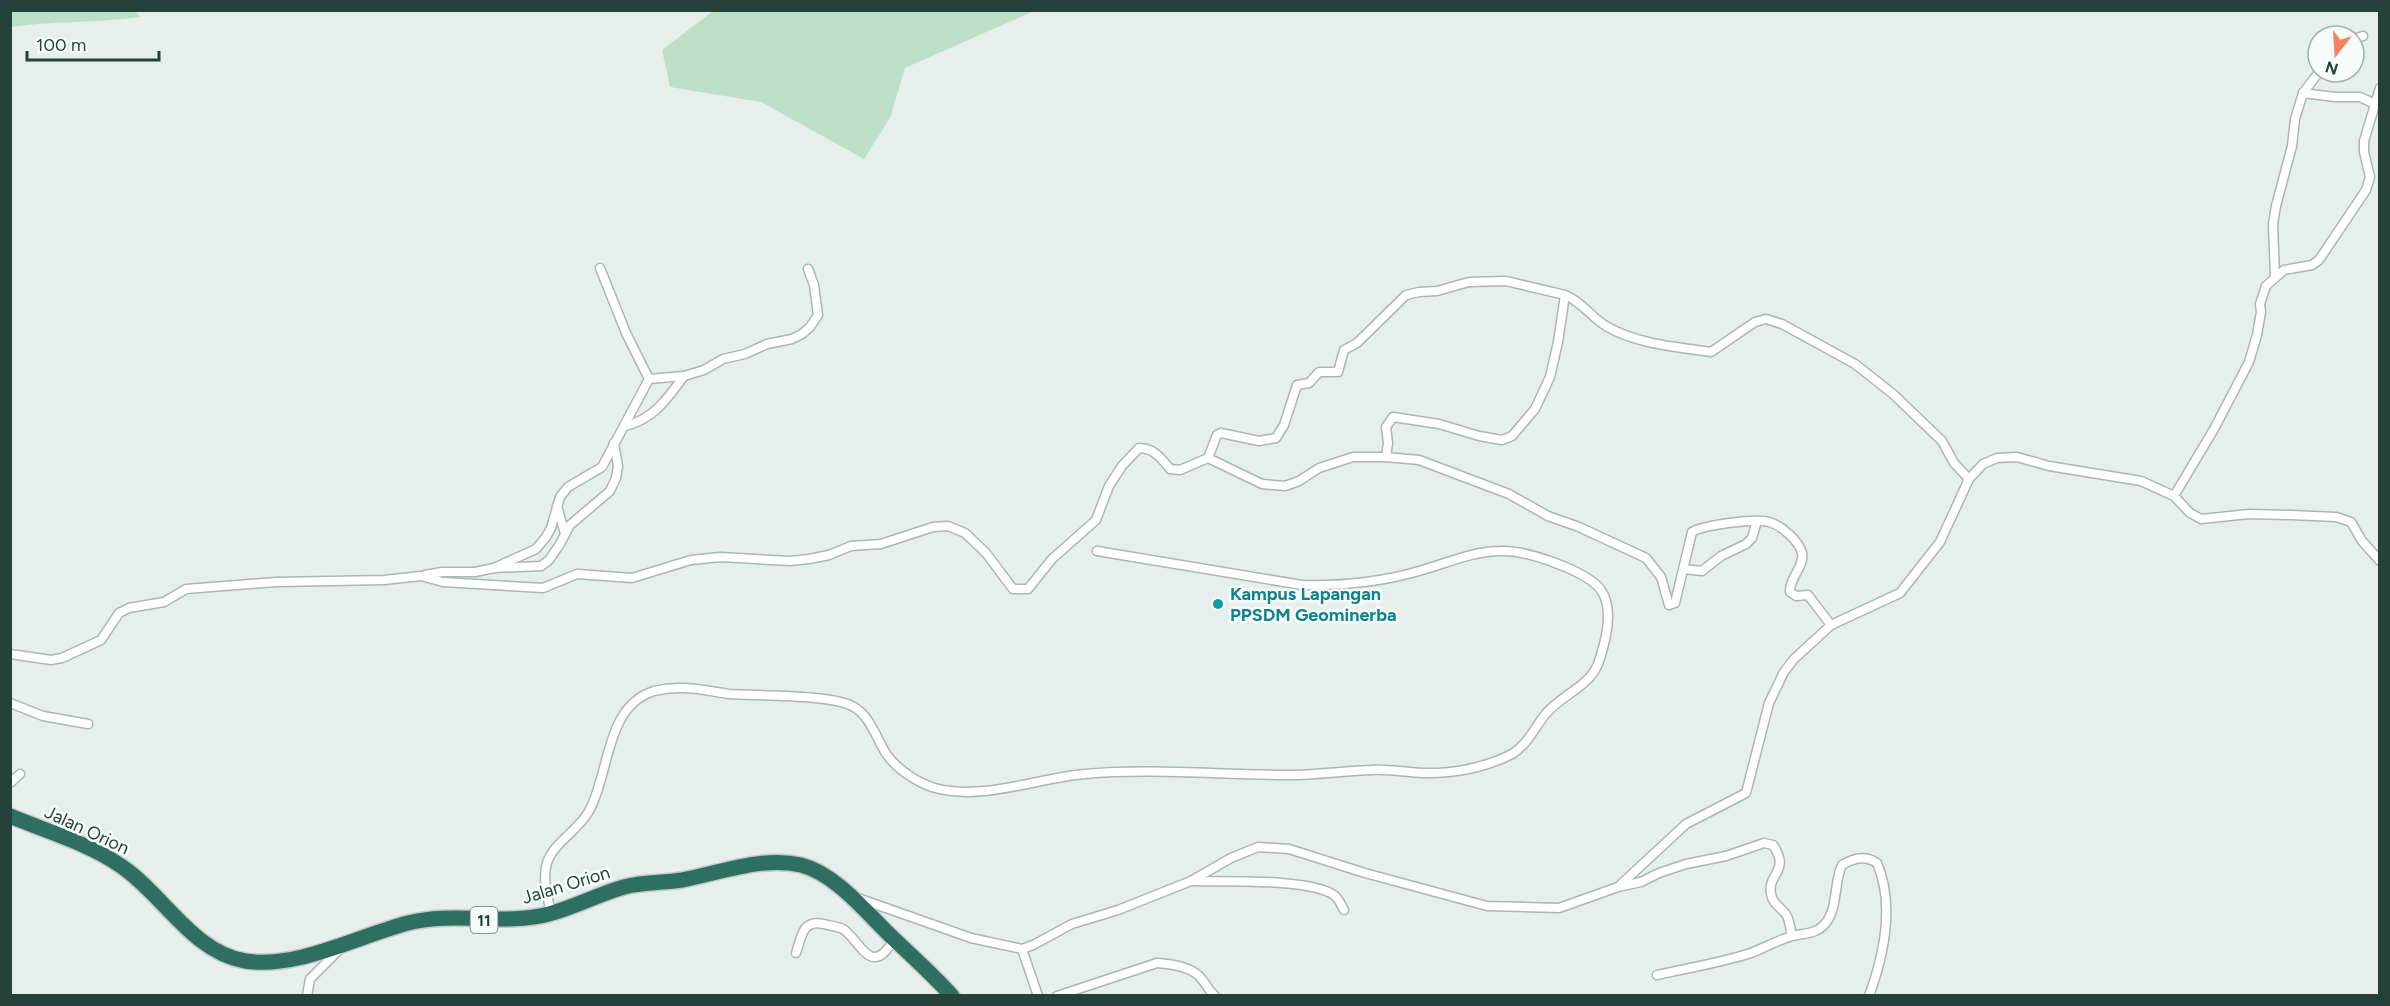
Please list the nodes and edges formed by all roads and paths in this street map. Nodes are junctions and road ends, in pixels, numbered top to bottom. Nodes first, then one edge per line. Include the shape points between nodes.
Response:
1 (2310, 84) edge
2 (2379, 88) edge
3 (2304, 93) junction
4 (2376, 101) edge
5 (600, 268) dead end
6 (808, 269) dead end
7 (2275, 277) junction
8 (1565, 295) junction
9 (684, 376) junction
10 (649, 379) junction
11 (625, 426) junction
12 (614, 443) junction
13 (1386, 457) junction
14 (1208, 458) junction
15 (1969, 479) junction
16 (2174, 496) junction
17 (557, 506) junction
18 (1757, 521) junction
19 (565, 535) junction
20 (1097, 550) dead end
21 (2379, 561) edge
22 (494, 568) junction
23 (1684, 569) junction
24 (421, 576) junction
25 (1831, 625) junction
26 (10, 654) edge
27 (10, 703) edge
28 (88, 724) dead end
29 (20, 774) dead end
30 (10, 783) edge
31 (10, 816) edge
32 (1191, 881) junction
33 (1618, 887) junction
34 (851, 896) junction
35 (1344, 910) dead end
36 (551, 913) junction
37 (1792, 936) junction
38 (895, 940) junction
39 (344, 944) junction
40 (1022, 949) junction
41 (796, 953) dead end
42 (1657, 975) dead end
43 (307, 996) edge
44 (952, 996) edge
45 (1038, 996) edge
46 (1057, 996) edge
47 (1215, 996) edge
48 (1869, 996) edge

1 - 3 street
2 - 4 street
3 - 4 street
3 - 7 street via 2273,224
4 - 7 street via 2364,141 2370,177 2361,200 2319,260 2284,270
5 - 10 street
6 - 9 street via 818,315 802,334
7 - 16 street via 2262,297 2249,362
8 - 13 street via 1550,377 1535,409 1512,436 1502,440 1393,417 1386,427
8 - 14 street via 1506,281 1469,282 1406,296 1357,343 1344,350 1338,372 1318,372 1309,382 1297,385 1276,438 1259,441 1217,435
8 - 15 street via 1574,298 1608,328 1653,343 1712,352 1755,322 1766,319 1782,324 1855,364 1893,394 1942,441
9 - 10 street
9 - 11 street via 653,414
10 - 11 street
11 - 12 street
12 - 17 street via 602,467 568,487
12 - 19 street via 618,466 610,491 570,525
13 - 14 street via 1353,457 1319,468 1285,486 1262,484
13 - 23 street via 1419,460 1509,494 1548,516 1646,558 1661,576 1669,605 1675,603
14 - 24 street via 1180,470 1170,469 1158,454 1138,448 1109,486 1096,520 1052,560 1034,584 1022,590 1013,589 975,541 948,526 922,529 880,544 850,546 809,559 692,560 632,578 577,574 543,588 442,582
15 - 16 street via 1983,464 2016,457 2141,481
15 - 25 street via 1940,542 1900,593
16 - 21 street via 2201,519 2249,514 2336,517 2351,522
17 - 19 street
17 - 22 street via 551,528 536,549
18 - 23 street via 1746,544 1702,571
18 - 23 street via 1692,532
18 - 25 street via 1770,522 1798,546 1803,559 1789,585 1790,592 1808,595
19 - 22 street via 541,566
20 - 36 street via 1302,585 1331,586 1419,572 1490,552 1534,555 1572,571 1601,591 1607,632 1590,678 1547,712 1514,753 1455,772 1373,770 1283,775 1125,771 1080,774 980,792 949,791 912,777 888,757 854,706 830,700 683,687 657,690 626,708 590,811 547,861 545,879
22 - 24 street
24 - 26 street via 186,589 165,602 119,613 101,640 62,658
25 - 33 street via 1794,659 1774,690 1746,793 1686,824
27 - 28 street via 44,716
29 - 30 street
31 - 39 highway, Jalan Orion / 11 via 118,864 147,886 196,936 226,954 243,960 278,961
32 - 33 street via 1258,848 1290,849 1487,906 1559,908
32 - 35 street via 1305,886 1334,895
32 - 40 street via 1072,924
33 - 37 street via 1686,864 1764,843 1773,845 1781,864 1771,893 1774,903 1786,914
34 - 36 highway, Jalan Orion / 11 via 802,865 767,862 625,887
34 - 38 highway, Jalan Orion / 11
34 - 40 street via 970,938
36 - 39 highway, Jalan Orion / 11 via 501,920 431,918 380,930
37 - 42 street via 1718,962
37 - 48 street via 1815,932 1825,925 1842,865 1858,858 1877,863 1884,885 1886,922 1880,967
38 - 41 street via 876,958 868,956 841,928 810,924
38 - 44 highway, Jalan Orion / 11
39 - 43 street via 310,979
40 - 45 street
46 - 47 street via 1157,963 1188,969

